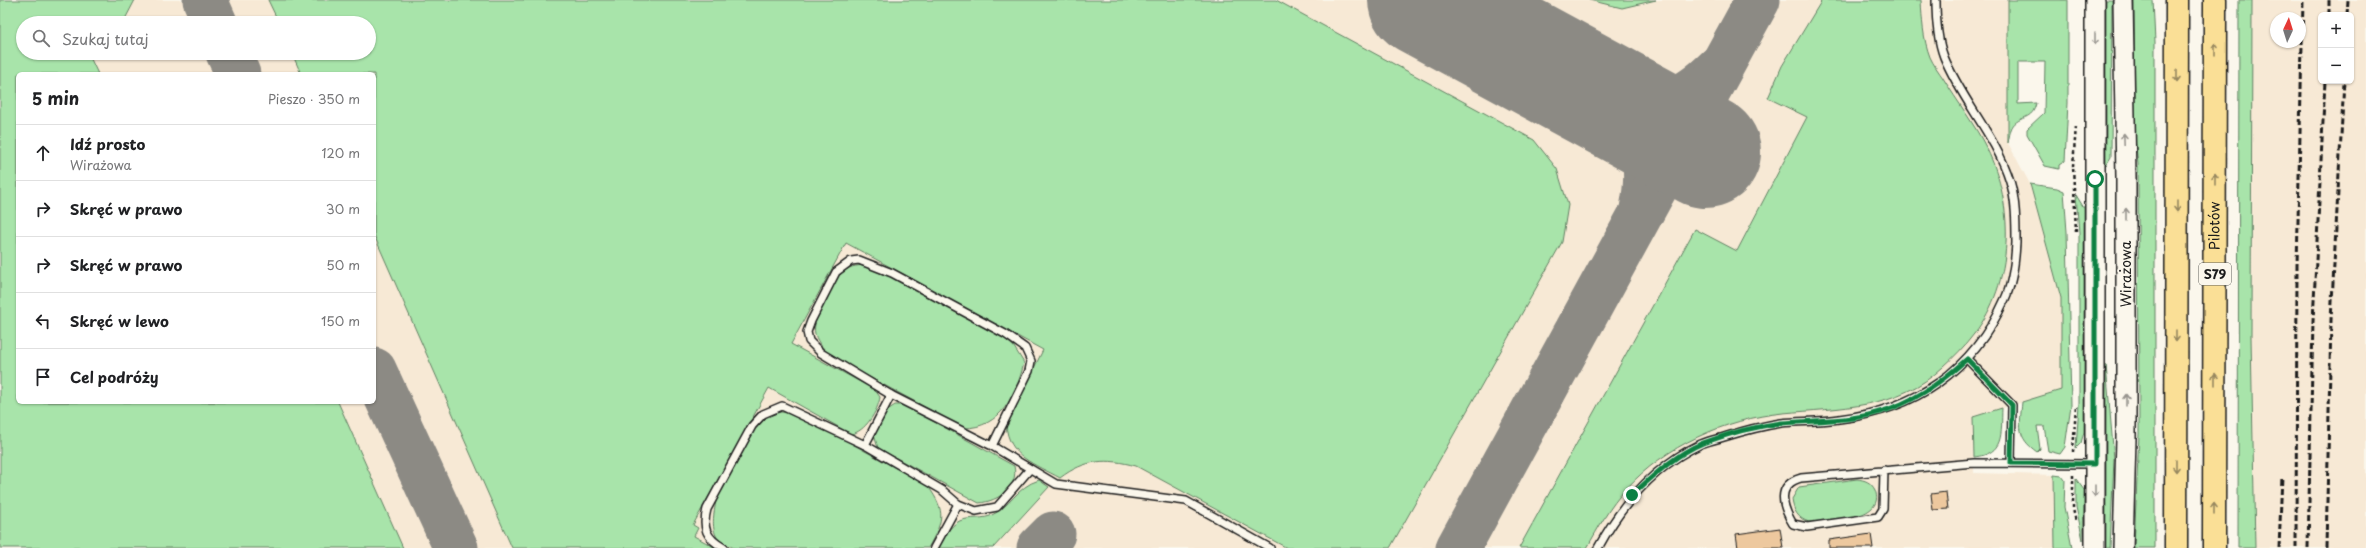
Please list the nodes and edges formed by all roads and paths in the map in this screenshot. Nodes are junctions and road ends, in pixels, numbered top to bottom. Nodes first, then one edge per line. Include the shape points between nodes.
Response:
1 (1936, 0) edge
2 (2095, 0) edge
3 (2123, 0) edge
4 (2176, 0) edge
5 (2215, 0) edge
6 (2072, 166) dead end
7 (2076, 240) dead end
8 (1967, 359) junction
9 (891, 395) junction
10 (2076, 399) dead end
11 (865, 445) junction
12 (992, 446) junction
13 (2011, 463) junction
14 (2073, 464) junction
15 (2095, 464) junction
16 (1030, 468) junction
17 (1884, 470) junction
18 (958, 504) junction
19 (2076, 523) dead end
20 (724, 548) edge
21 (934, 548) edge
22 (1270, 548) edge
23 (1598, 548) edge
24 (2095, 548) edge
25 (2123, 548) edge
26 (2176, 548) edge
27 (2214, 548) edge

1 - 8 lane via 1936,28 1943,56 1994,144 2010,181 2016,217 2015,260 2005,299 1983,338
2 -> 15 main road
25 -> 3 main road, Wirażowa via 2126,439
4 -> 26 highway
27 -> 5 highway, Pilotów / S79
6 - 7 path
8 - 13 lane via 2012,405
8 - 23 lane via 1915,399 1876,414 1781,423 1746,430 1701,444 1661,468 1632,495 1610,525
9 - 11 lane
9 - 12 lane
9 - 12 lane via 821,353 809,341 807,332 811,321 836,272 851,260 866,261 892,273 1005,334 1025,348 1031,361 1029,371
10 - 14 path
11 - 18 lane via 942,490
11 - 20 lane via 782,406 763,414 752,426 706,514 704,528 707,535
12 - 16 lane
13 - 14 lane
13 - 17 lane
14 - 15 lane
14 - 19 path via 2073,509
15 -> 24 main road
16 - 18 lane via 997,507 976,511
16 - 22 lane via 1056,484 1186,501
17 - 17 lane via 1883,509 1878,517 1806,527 1793,524 1788,516 1784,501 1785,488 1790,481
18 - 21 lane

